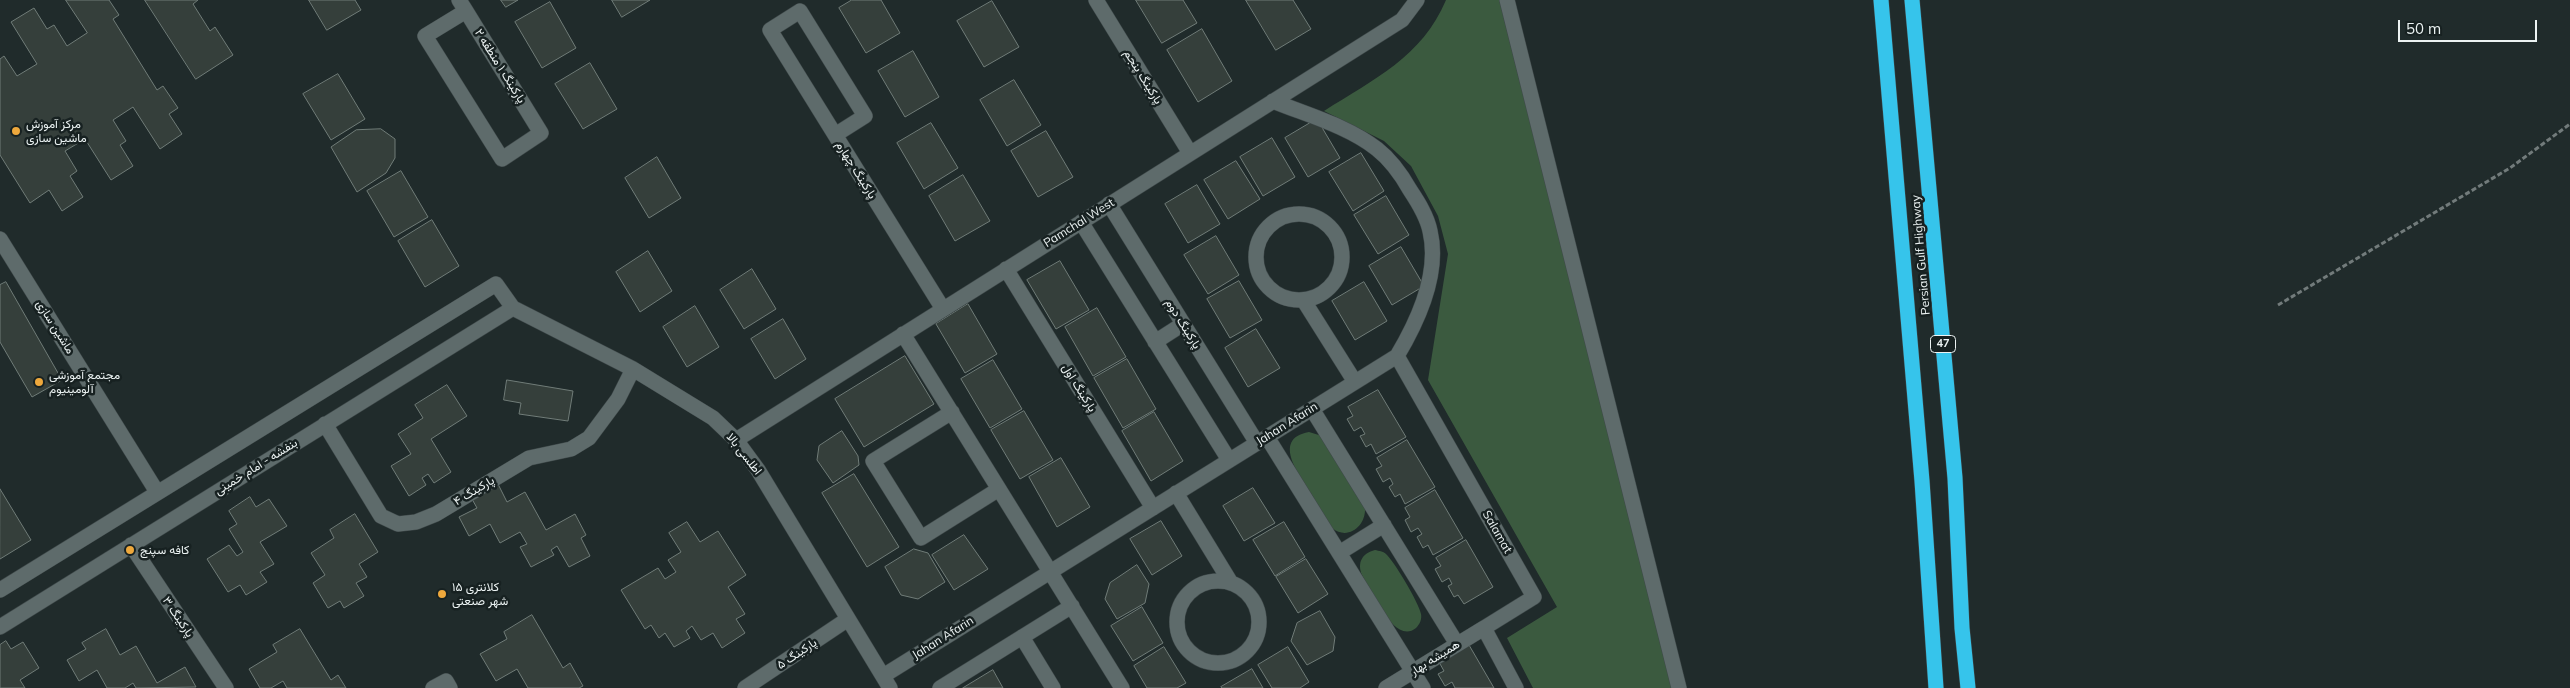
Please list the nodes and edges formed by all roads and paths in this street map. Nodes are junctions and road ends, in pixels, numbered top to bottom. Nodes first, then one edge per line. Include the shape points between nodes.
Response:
1 (1096, 0) edge
2 (1417, 0) edge
3 (1506, 0) edge
4 (1880, 0) edge
5 (1912, 0) edge
6 (463, 6) edge
7 (1273, 101) junction
8 (2570, 124) edge
9 (835, 135) junction
10 (1190, 153) junction
11 (1109, 204) junction
12 (1081, 222) junction
13 (0, 239) edge
14 (1006, 269) junction
15 (1304, 300) junction
16 (2278, 304) dead end
17 (513, 308) junction
18 (943, 309) junction
19 (1183, 324) junction
20 (903, 334) junction
21 (1155, 342) junction
22 (1397, 356) junction
23 (633, 369) junction
24 (1355, 382) junction
25 (1312, 409) junction
26 (952, 412) junction
27 (325, 424) junction
28 (736, 440) junction
29 (1262, 440) junction
30 (1229, 460) junction
31 (999, 489) junction
32 (157, 492) junction
33 (1176, 493) junction
34 (1153, 508) junction
35 (1384, 525) junction
36 (131, 545) junction
37 (1339, 553) junction
38 (1050, 572) junction
39 (1231, 582) junction
40 (0, 590) edge
41 (1072, 606) junction
42 (848, 619) junction
43 (0, 627) edge
44 (1484, 628) junction
45 (1022, 637) junction
46 (1457, 644) junction
47 (1413, 672) junction
48 (886, 682) edge
49 (226, 688) edge
50 (433, 688) edge
51 (450, 688) edge
52 (745, 688) edge
53 (940, 688) edge
54 (1053, 688) edge
55 (1122, 688) edge
56 (1386, 688) edge
57 (1423, 688) edge
58 (1516, 688) edge
59 (1679, 688) edge
60 (1936, 688) edge
61 (1968, 688) edge

1 - 10 street, پارکینگ پنجم
2 - 7 street, Pamchal West via 1402,20
3 - 59 street
4 - 60 highway, Persian Gulf Highway via 1922,481
5 - 61 highway, Persian Gulf Highway / 47 via 1955,478
6 - 6 street, پارکینگ ۱ منطقه ۲ via 541,133 502,159 425,36
7 - 10 street, Pamchal West
7 - 22 street, Jahan Afarin via 1352,134 1376,148 1398,168 1419,204 1430,229 1433,249 1424,304
8 - 16 path via 2510,168
9 - 9 street, پارکینگ چهارم via 770,30 800,12 865,116
9 - 18 street, پارکینگ چهارم
10 - 11 street, Pamchal West
11 - 12 street, Pamchal West
11 - 19 street, پارکینگ دوم
12 - 14 street, Pamchal West
12 - 21 street
13 - 32 street, ماشین سازی
14 - 18 street, Pamchal West
14 - 34 street, پارکینگ اول
15 - 15 street via 1317,297 1337,279 1342,266 1342,252 1331,228 1308,215 1294,214 1270,225 1261,236 1256,262 1263,281 1278,295 1290,300
15 - 24 street
17 - 23 street, اطلسی بالا
17 - 27 street, بنفشه - امام خمینی
17 - 32 street via 496,284
18 - 20 street, Pamchal West
19 - 21 street
19 - 29 street, پارکینگ دوم
20 - 26 street
20 - 28 street, Pamchal West
21 - 30 street
22 - 24 street, Jahan Afarin
22 - 44 street, Salamat via 1534,597
23 - 27 street, پارکینگ ۴ via 618,400 590,438 571,449 529,458 436,514 416,522 398,524 381,516
23 - 28 street, اطلسی بالا via 712,418
24 - 25 street, Jahan Afarin
25 - 29 street, Jahan Afarin
25 - 35 street
26 - 31 street
26 - 31 street via 873,461 921,538
27 - 36 street, بنفشه - امام خمینی
28 - 42 street, اطلسی بالا via 758,470
29 - 30 street, Jahan Afarin
29 - 37 street, پارکینگ دوم
30 - 33 street, Jahan Afarin
31 - 38 street
32 - 40 street
33 - 34 street, Jahan Afarin
33 - 39 street
34 - 38 street, Jahan Afarin
35 - 37 street
35 - 46 street
36 - 43 street, بنفشه - امام خمینی
36 - 49 street, پارکینگ ۳
37 - 47 street, پارکینگ دوم
38 - 41 street
38 - 48 street, Jahan Afarin
39 - 39 street via 1217,580 1204,583 1192,590 1181,606 1177,626 1181,639 1200,659 1213,663 1233,660 1249,649 1256,638 1258,611 1252,598
41 - 45 street
41 - 55 street
42 - 48 street, اطلسی بالا
42 - 52 street, پارکینگ ۵
44 - 46 street, همیشه بهار
44 - 58 street
45 - 53 street
45 - 54 street
46 - 47 street, همیشه بهار
47 - 56 street, همیشه بهار
47 - 57 street, پارکینگ دوم
50 - 51 street via 446,681

